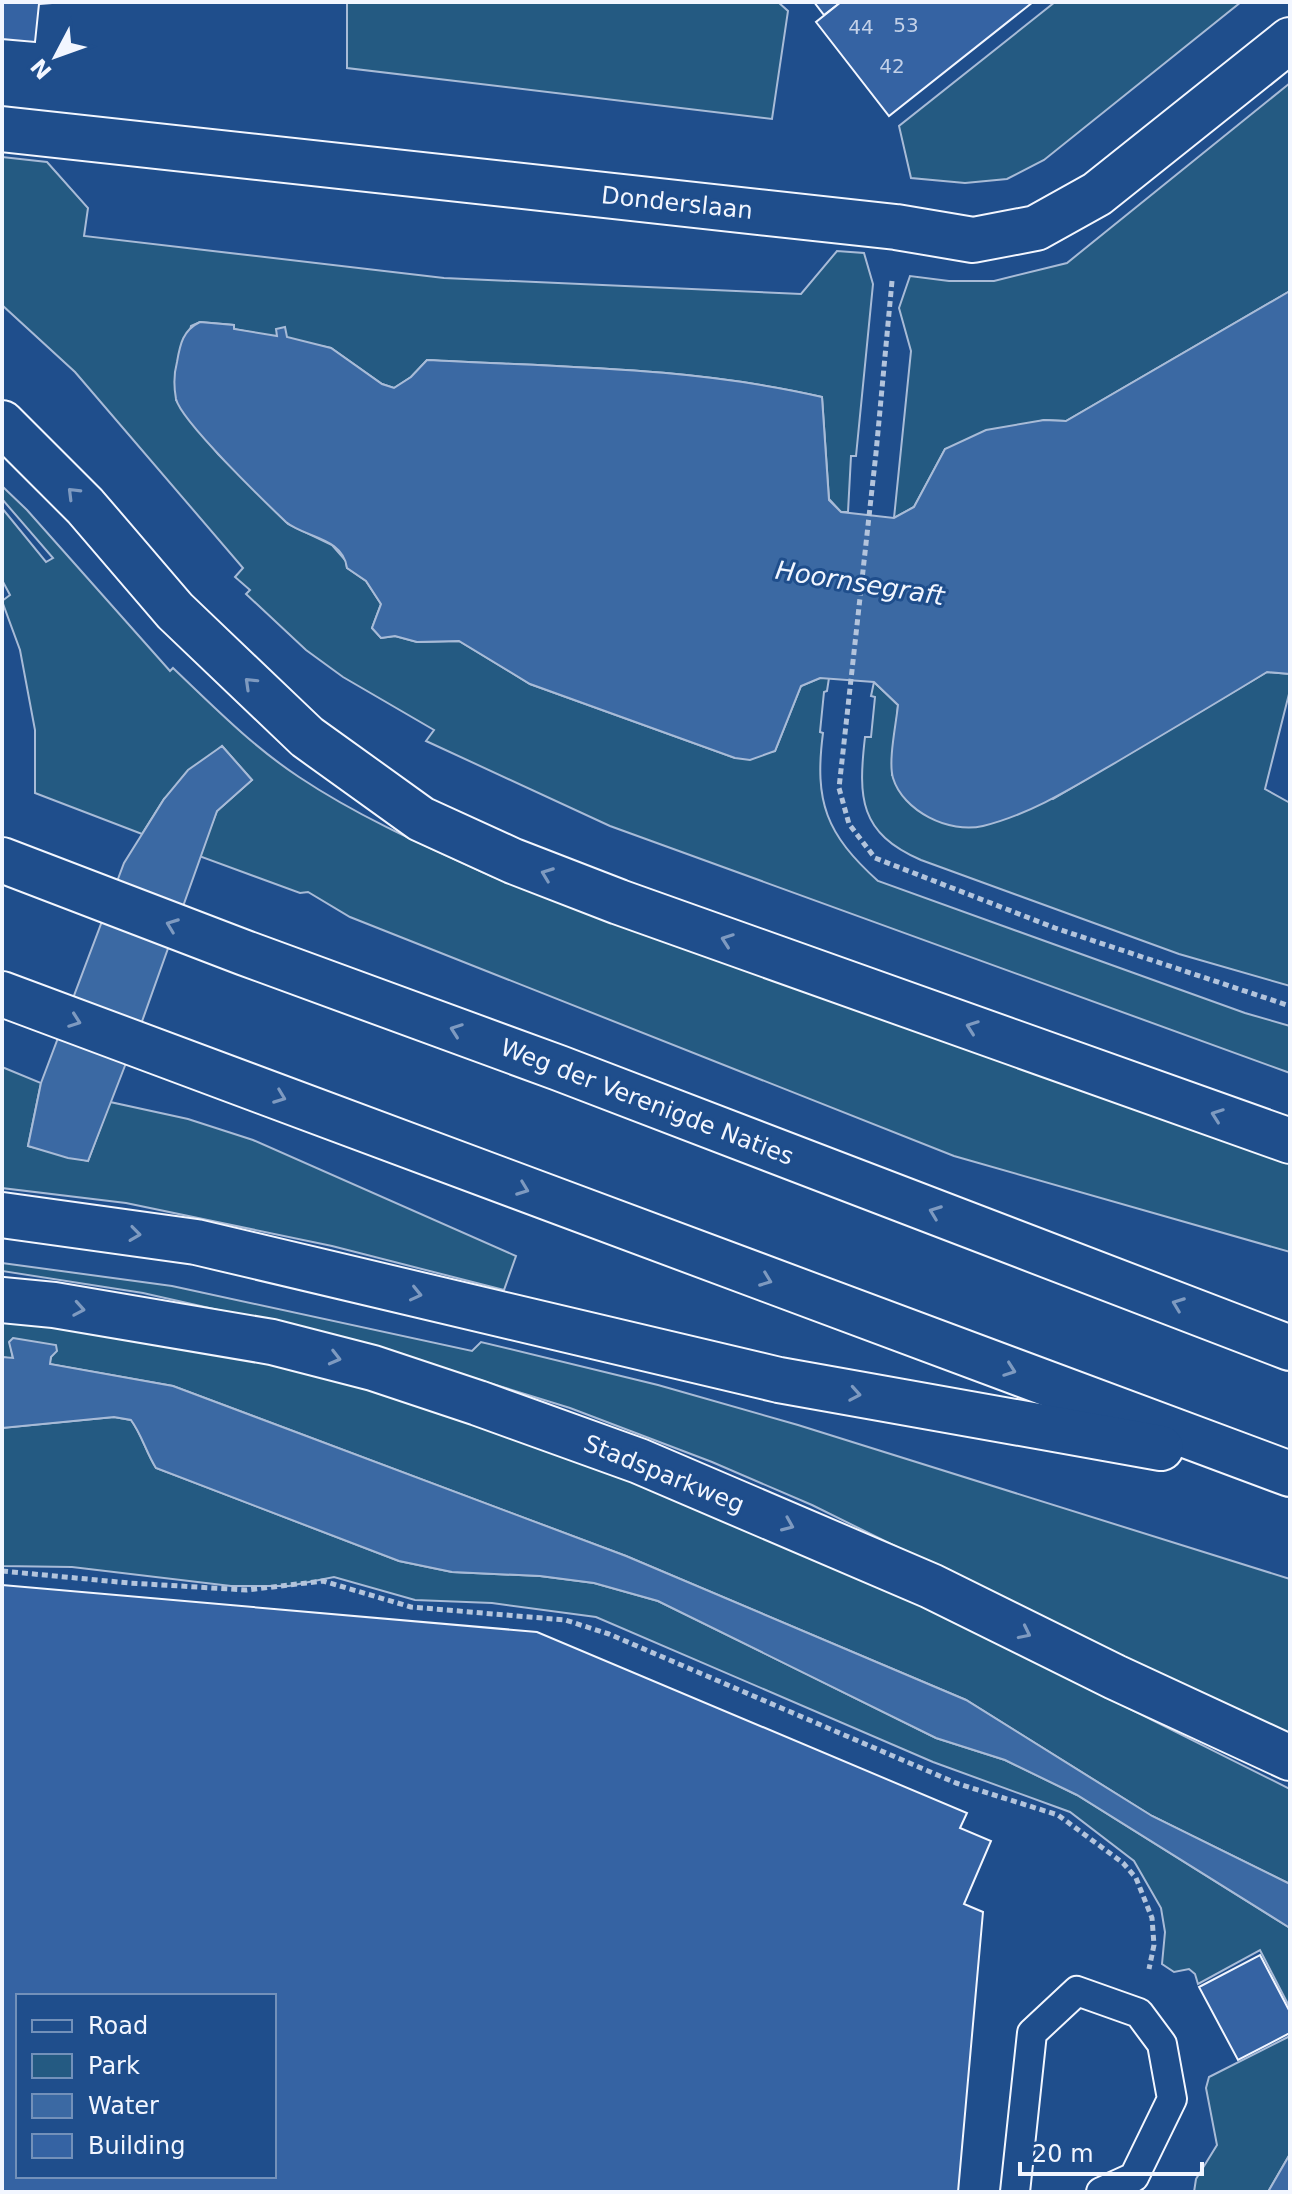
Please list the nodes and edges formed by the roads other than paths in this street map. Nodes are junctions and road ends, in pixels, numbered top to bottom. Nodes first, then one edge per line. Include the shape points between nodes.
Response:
1 (1290, 40) edge
2 (2, 129) edge
3 (2, 423) edge
4 (2, 860) edge
5 (2, 994) edge
6 (1290, 1141) edge
7 (2, 1215) edge
8 (2, 1300) edge
9 (1277, 1339) edge
10 (1282, 1470) edge
11 (1290, 1758) edge
12 (1015, 2192) edge
13 (1101, 2192) edge

1 - 2 main road, Donderslaan via 1097,194 1036,228 973,240 896,227
6 -> 3 main road via 619,902 421,819 296,727 175,611 85,506
9 -> 4 main road, Weg der Verenigde Naties
5 -> 10 main road
7 -> 10 main road via 196,1242 779,1380
8 -> 11 main road, Stadsparkweg via 272,1342 478,1403 639,1461 931,1586
12 - 13 lane via 1032,2033 1077,1991 1139,2013 1162,2044 1172,2099 1134,2177

